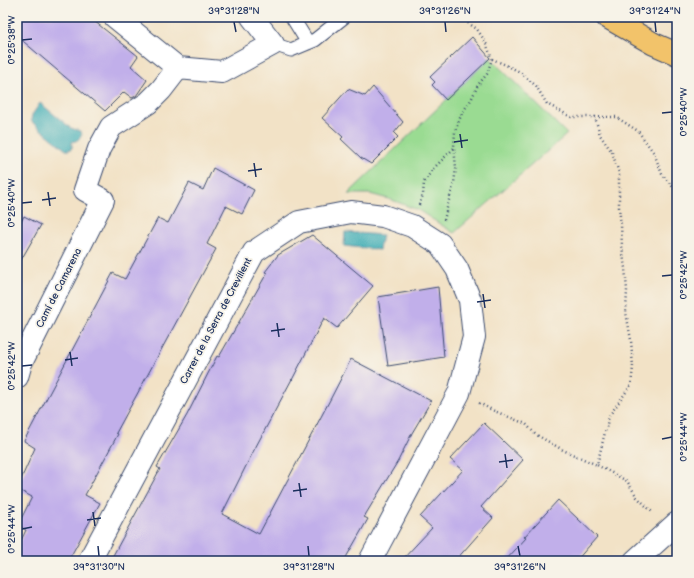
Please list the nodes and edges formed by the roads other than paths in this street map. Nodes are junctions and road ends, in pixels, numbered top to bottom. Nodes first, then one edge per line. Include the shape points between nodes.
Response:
1 (115, 17) edge
2 (252, 17) edge
3 (292, 17) edge
4 (344, 17) edge
5 (607, 17) edge
6 (308, 43) junction
7 (273, 44) junction
8 (677, 54) edge
9 (178, 68) junction
10 (18, 367) edge
11 (673, 526) edge
12 (89, 561) edge
13 (370, 561) edge
14 (636, 561) edge

1 - 9 street
2 - 7 street
3 - 6 lane
4 - 6 lane
5 - 8 main road
6 - 7 lane via 291,50
7 - 9 street via 222,72
9 - 10 street, Camí de Camarena via 148,103 111,126 99,149 85,190 103,200
11 - 14 street
12 - 13 street, Carrer de la Serra de Crevillent via 254,252 299,222 351,212 383,216 412,226 440,244 456,269 470,300 474,337 459,393

